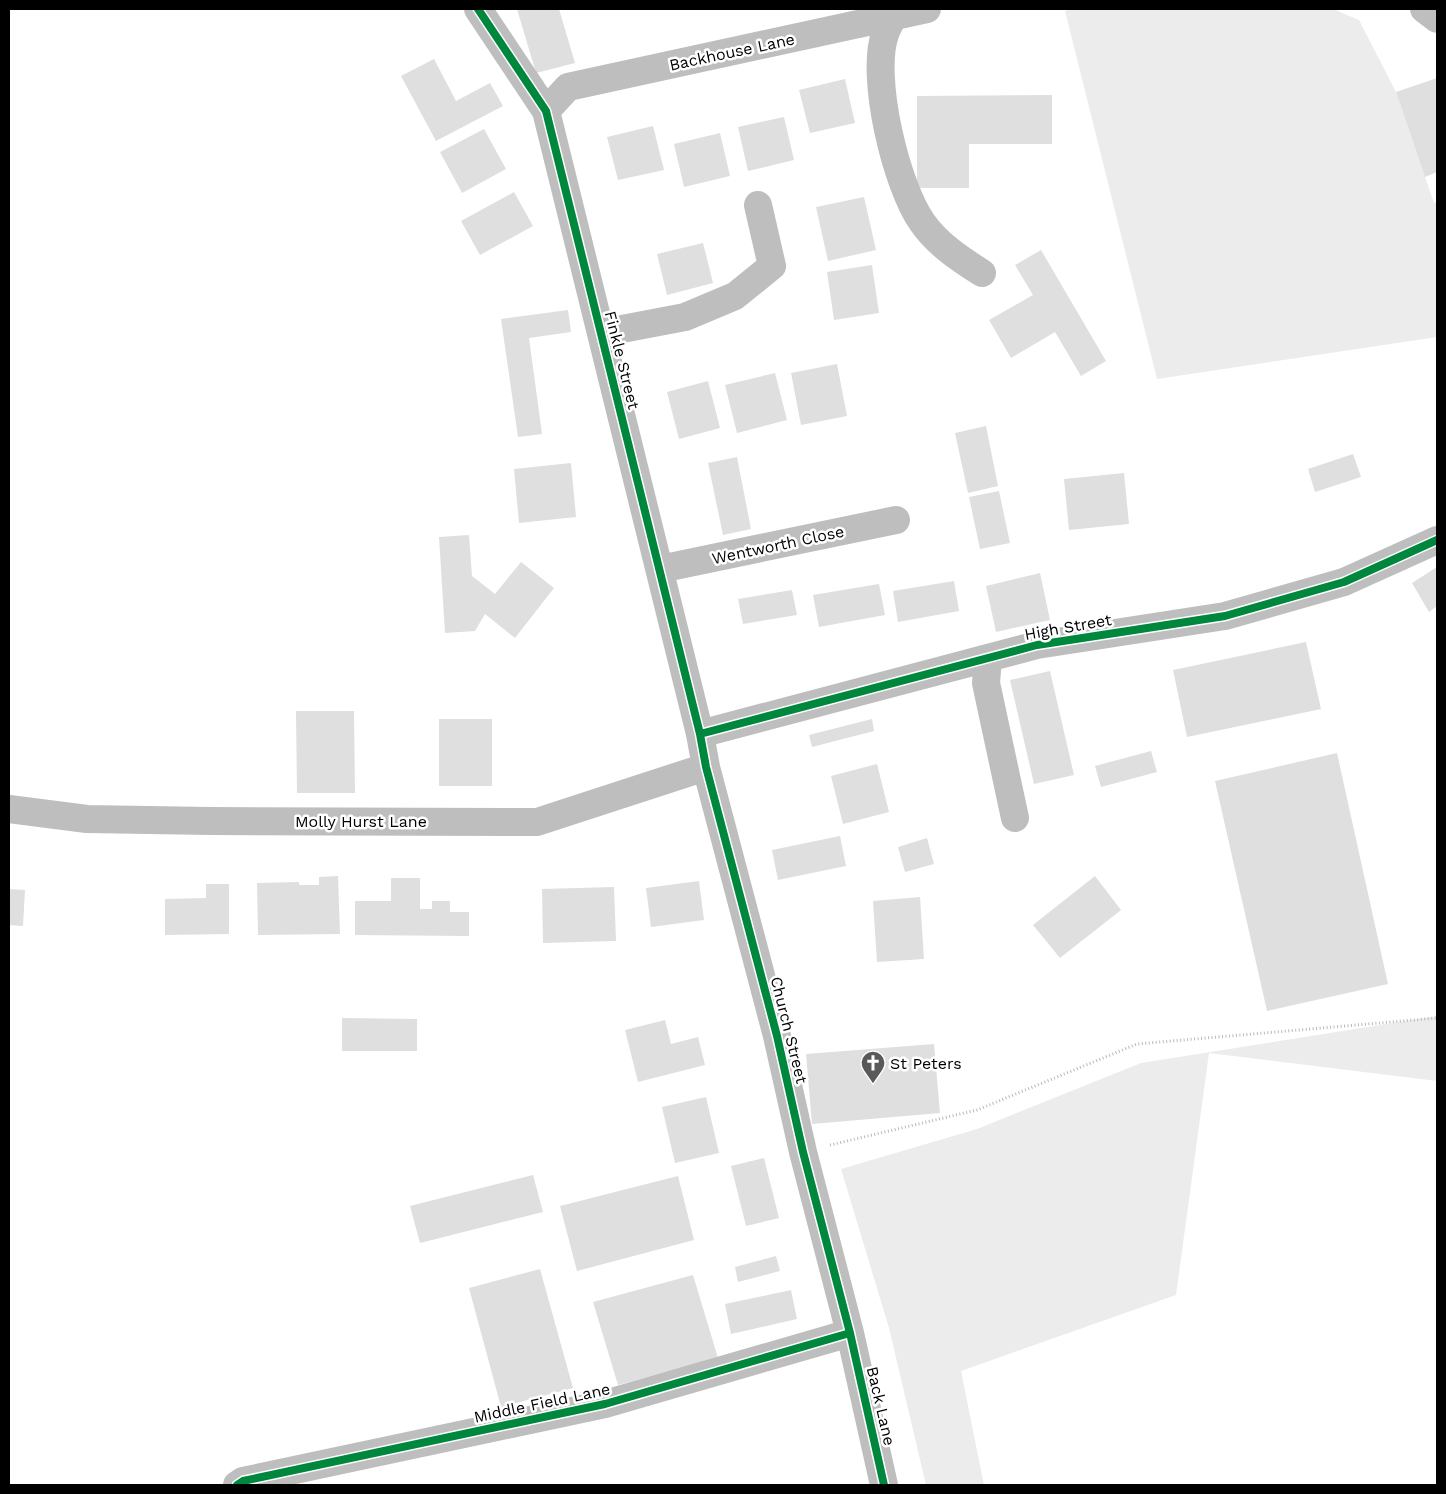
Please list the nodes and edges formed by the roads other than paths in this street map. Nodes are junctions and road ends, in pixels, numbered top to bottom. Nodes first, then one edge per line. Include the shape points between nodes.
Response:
1 (478, 9) edge
2 (927, 9) edge
3 (1424, 9) edge
4 (893, 16) junction
5 (1437, 19) edge
6 (546, 111) junction
7 (758, 205) dead end
8 (982, 274) dead end
9 (601, 333) junction
10 (896, 520) dead end
11 (1437, 540) edge
12 (660, 569) junction
13 (988, 658) junction
14 (700, 734) junction
15 (706, 767) junction
16 (9, 809) edge
17 (1015, 818) dead end
18 (850, 1333) junction
19 (237, 1485) edge
20 (884, 1485) edge

1 - 6 street, Finkle Street
2 - 4 street, Backhouse Lane
3 - 5 street
4 - 6 street, Backhouse Lane via 568,88
4 - 8 street via 885,35 882,80 884,113 899,173 921,221 938,242
6 - 9 street, Finkle Street
7 - 9 street via 772,266 734,296 685,317
9 - 12 street, Finkle Street
10 - 12 street, Wentworth Close
11 - 13 street, High Street via 1344,582 1225,616 1037,645
12 - 14 street, Finkle Street
13 - 14 street, High Street
13 - 17 street via 986,683
14 - 15 street, Church Street
15 - 16 street, Molly Hurst Lane via 537,822 87,819
15 - 18 street, Church Street
18 - 19 street, Middle Field Lane via 605,1404 242,1481
18 - 20 street, Back Lane

